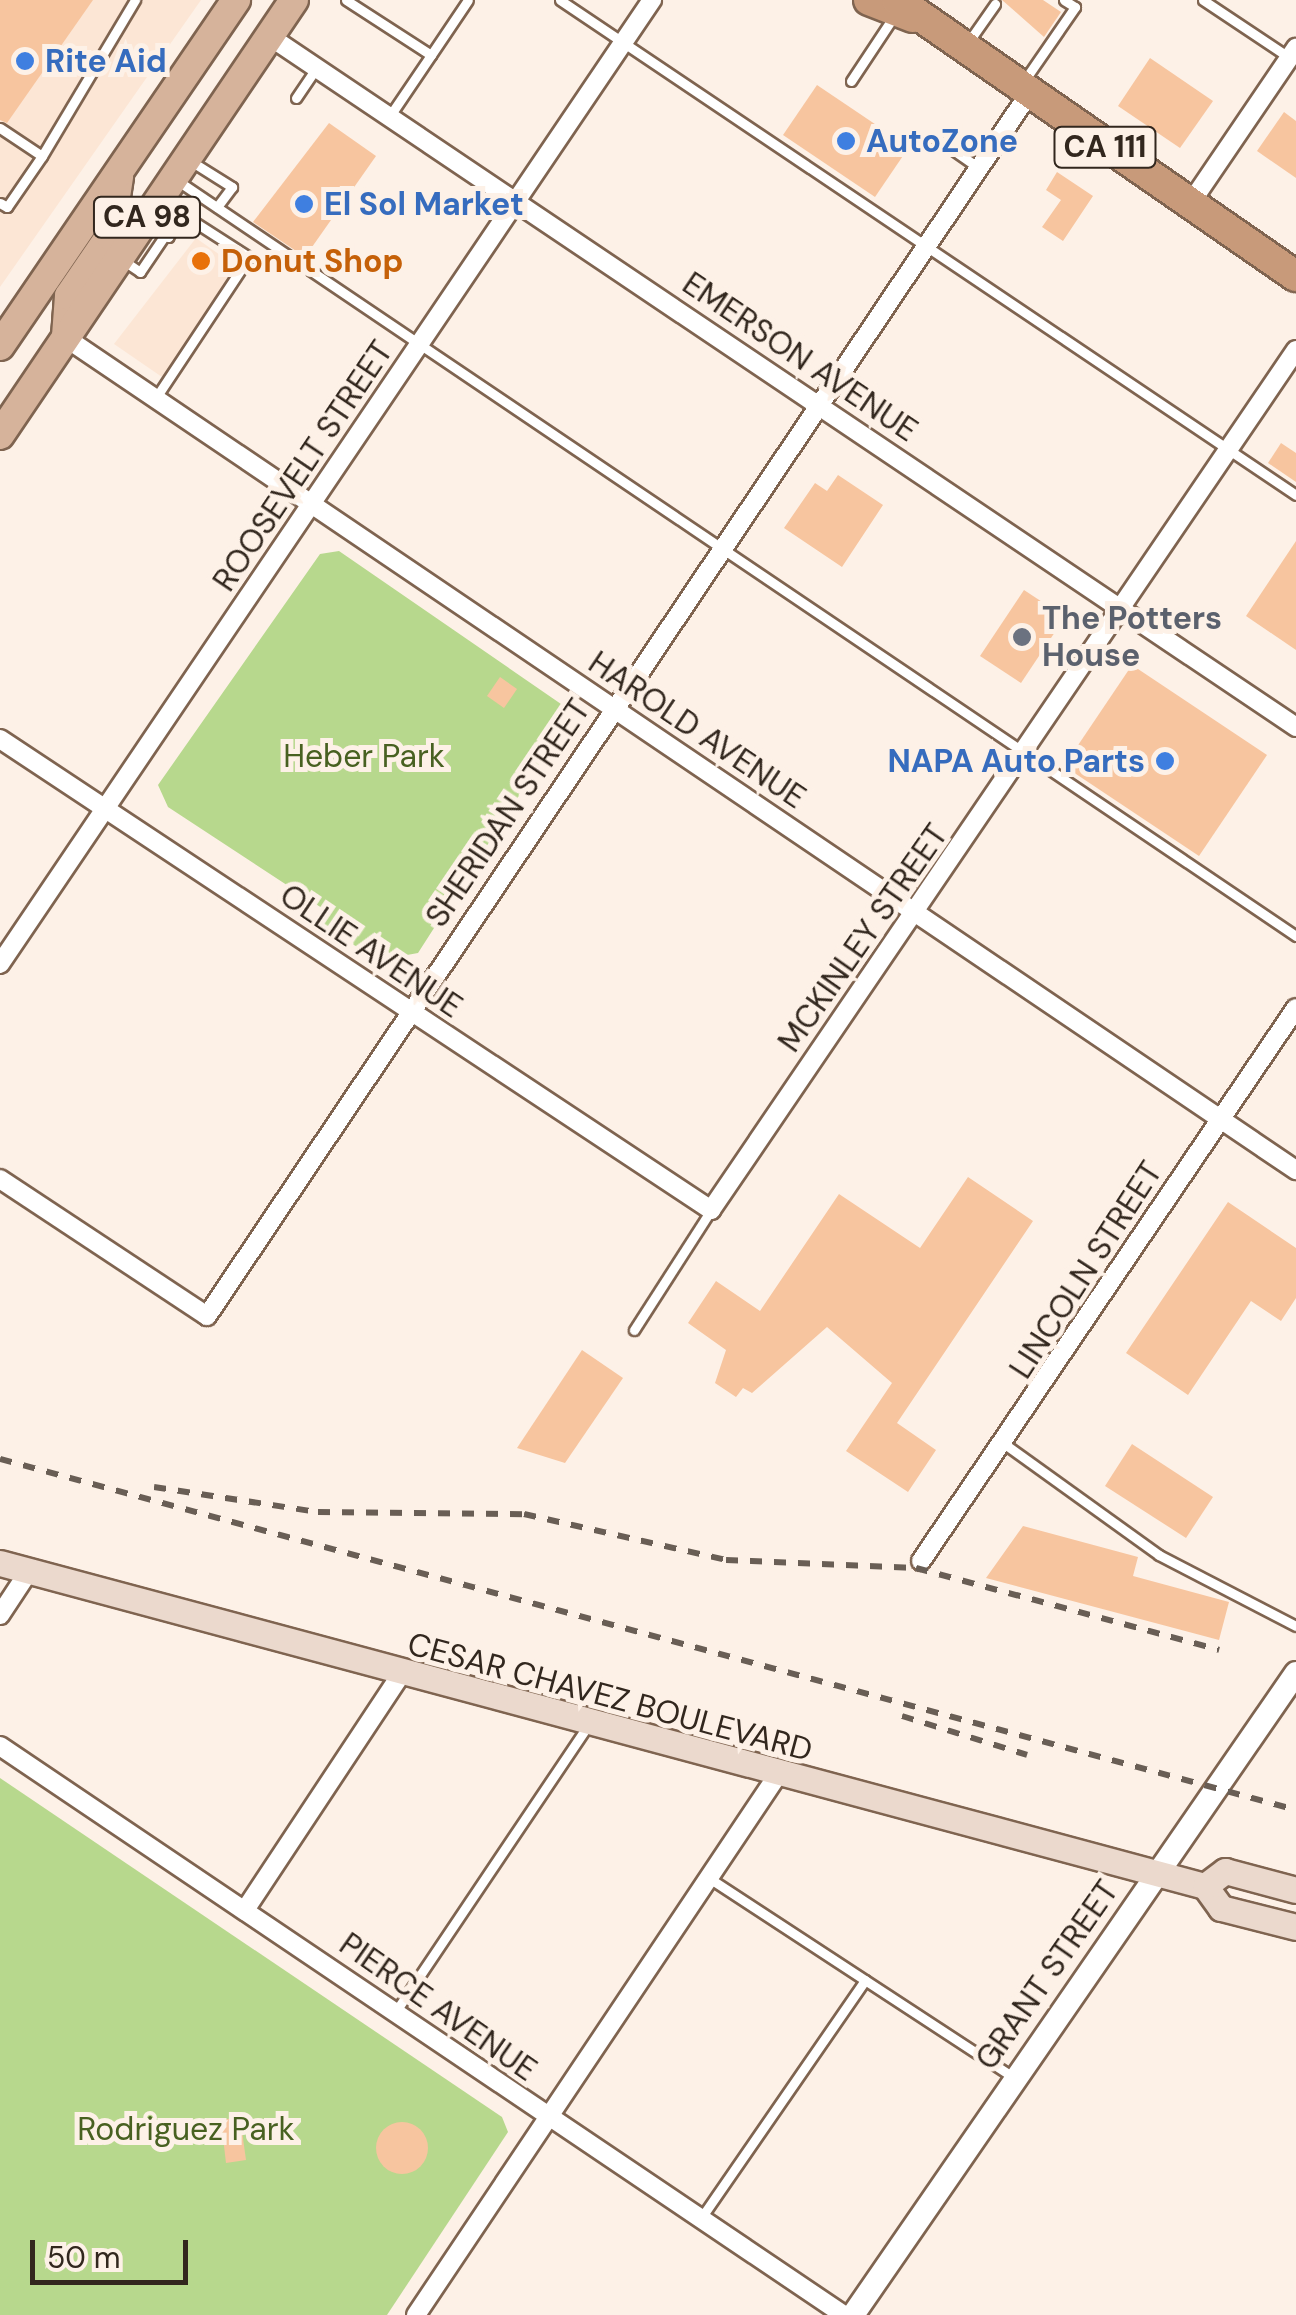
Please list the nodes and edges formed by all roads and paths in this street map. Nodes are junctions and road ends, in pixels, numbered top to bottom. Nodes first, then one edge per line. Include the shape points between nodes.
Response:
1 (135, 0) edge
2 (294, 0) edge
3 (346, 0) edge
4 (468, 0) edge
5 (652, 0) edge
6 (1064, 0) edge
7 (1204, 0) edge
8 (229, 2) edge
9 (567, 2) edge
10 (995, 4) dead end
11 (901, 6) edge
12 (269, 36) junction
13 (624, 42) junction
14 (962, 50) junction
15 (431, 55) junction
16 (1294, 56) edge
17 (316, 68) junction
18 (851, 80) dead end
19 (1023, 92) junction
20 (296, 98) dead end
21 (389, 117) junction
22 (0, 128) edge
23 (936, 138) dead end
24 (42, 156) junction
25 (180, 168) junction
26 (979, 168) junction
27 (120, 171) junction
28 (517, 202) junction
29 (1190, 204) junction
30 (3, 205) edge
31 (217, 207) junction
32 (0, 218) edge
33 (155, 228) junction
34 (926, 246) junction
35 (1296, 276) edge
36 (5, 328) edge
37 (66, 338) junction
38 (421, 345) junction
39 (1296, 350) edge
40 (155, 399) junction
41 (819, 406) junction
42 (0, 435) edge
43 (1230, 450) junction
44 (1296, 495) edge
45 (312, 506) junction
46 (722, 548) junction
47 (1123, 610) junction
48 (614, 708) junction
49 (1296, 728) edge
50 (0, 739) edge
51 (1026, 753) junction
52 (106, 809) junction
53 (916, 915) junction
54 (1296, 936) edge
55 (0, 964) edge
56 (1296, 1008) edge
57 (410, 1014) junction
58 (1222, 1119) junction
59 (1296, 1170) edge
60 (0, 1179) edge
61 (711, 1210) junction
62 (634, 1330) dead end
63 (1006, 1445) junction
64 (920, 1561) dead end
65 (0, 1563) edge
66 (29, 1572) junction
67 (0, 1615) edge
68 (1296, 1626) edge
69 (1296, 1673) edge
70 (401, 1674) junction
71 (588, 1725) junction
72 (0, 1746) edge
73 (777, 1776) junction
74 (1155, 1876) junction
75 (709, 1878) junction
76 (1205, 1886) junction
77 (1296, 1890) edge
78 (245, 1910) junction
79 (1296, 1927) edge
80 (866, 1980) junction
81 (395, 2014) junction
82 (1016, 2079) junction
83 (548, 2119) junction
84 (701, 2218) junction
85 (416, 2315) edge
86 (844, 2315) edge
87 (853, 2315) edge

1 - 24 lane
2 - 12 main road, CA 98
3 - 15 lane
4 - 15 lane
5 - 13 street, ROOSEVELT STREET
6 - 19 lane via 1075,8
7 - 16 lane
8 - 27 main road, CA 98
9 - 13 lane
10 - 14 lane
11 - 14 highway, CA 111
11 - 18 lane
12 - 17 street, EMERSON AVENUE
12 - 25 main road, CA 98
13 - 28 street, ROOSEVELT STREET
13 - 34 lane
14 - 19 highway, CA 111
15 - 21 lane
16 - 29 street
17 - 20 lane
17 - 21 street, EMERSON AVENUE
19 - 26 street, SHERIDAN STREET
19 - 29 highway, CA 111
21 - 28 street, EMERSON AVENUE
22 - 24 lane
23 - 26 lane
24 - 30 lane
25 - 31 lane
25 - 31 lane via 232,187
25 - 33 main road, CA 98
26 - 34 street, SHERIDAN STREET
27 - 36 main road, CA 98
27 - 37 main road via 110,236 69,296
28 - 38 street, ROOSEVELT STREET
28 - 41 street, EMERSON AVENUE
29 - 35 highway, CA 111
30 - 32 lane
31 - 38 lane
33 - 37 main road, CA 98 via 119,258
33 - 40 lane via 182,214 249,257
34 - 41 street, SHERIDAN STREET
34 - 43 lane
37 - 40 street, HAROLD AVENUE
37 - 42 main road, CA 98
38 - 45 street, ROOSEVELT STREET
38 - 46 lane
39 - 43 street, MCKINLEY STREET
40 - 45 street, HAROLD AVENUE
41 - 46 street, SHERIDAN STREET
41 - 47 street, EMERSON AVENUE
43 - 44 lane
43 - 47 street, MCKINLEY STREET
45 - 48 street, HAROLD AVENUE
45 - 52 street, ROOSEVELT STREET
46 - 48 street, SHERIDAN STREET
46 - 51 lane
47 - 49 street, EMERSON AVENUE
47 - 51 street, MCKINLEY STREET
48 - 53 street, HAROLD AVENUE
48 - 57 street, SHERIDAN STREET
50 - 52 street, OLLIE AVENUE
51 - 53 street, MCKINLEY STREET
51 - 54 lane
52 - 55 street, ROOSEVELT STREET
52 - 57 street, OLLIE AVENUE
53 - 58 street, HAROLD AVENUE
53 - 61 street, MCKINLEY STREET
56 - 58 street, LINCOLN STREET
57 - 60 street, SHERIDAN STREET via 208,1316
57 - 61 street, OLLIE AVENUE
58 - 59 street, HAROLD AVENUE
58 - 63 street, LINCOLN STREET
61 - 62 lane
63 - 64 street, LINCOLN STREET
63 - 68 lane via 1159,1554
65 - 66 main road, CESAR CHAVEZ BOULEVARD
66 - 67 street
66 - 70 main road, CESAR CHAVEZ BOULEVARD
69 - 74 street, GRANT STREET
70 - 71 main road, CESAR CHAVEZ BOULEVARD
70 - 78 street
71 - 73 main road, CESAR CHAVEZ BOULEVARD
71 - 81 lane
72 - 78 street, PIERCE AVENUE
73 - 74 main road, CESAR CHAVEZ BOULEVARD
73 - 75 street
74 - 76 main road, CESAR CHAVEZ BOULEVARD
74 - 82 street, GRANT STREET
75 - 80 lane
75 - 83 street
76 - 77 main road, CESAR CHAVEZ BOULEVARD via 1225,1871
76 - 79 main road, CESAR CHAVEZ BOULEVARD via 1221,1908
78 - 81 street, PIERCE AVENUE
80 - 82 lane
80 - 84 lane
81 - 83 street, PIERCE AVENUE
82 - 87 street, GRANT STREET
83 - 84 street, PIERCE AVENUE
83 - 85 street
84 - 86 street, PIERCE AVENUE

